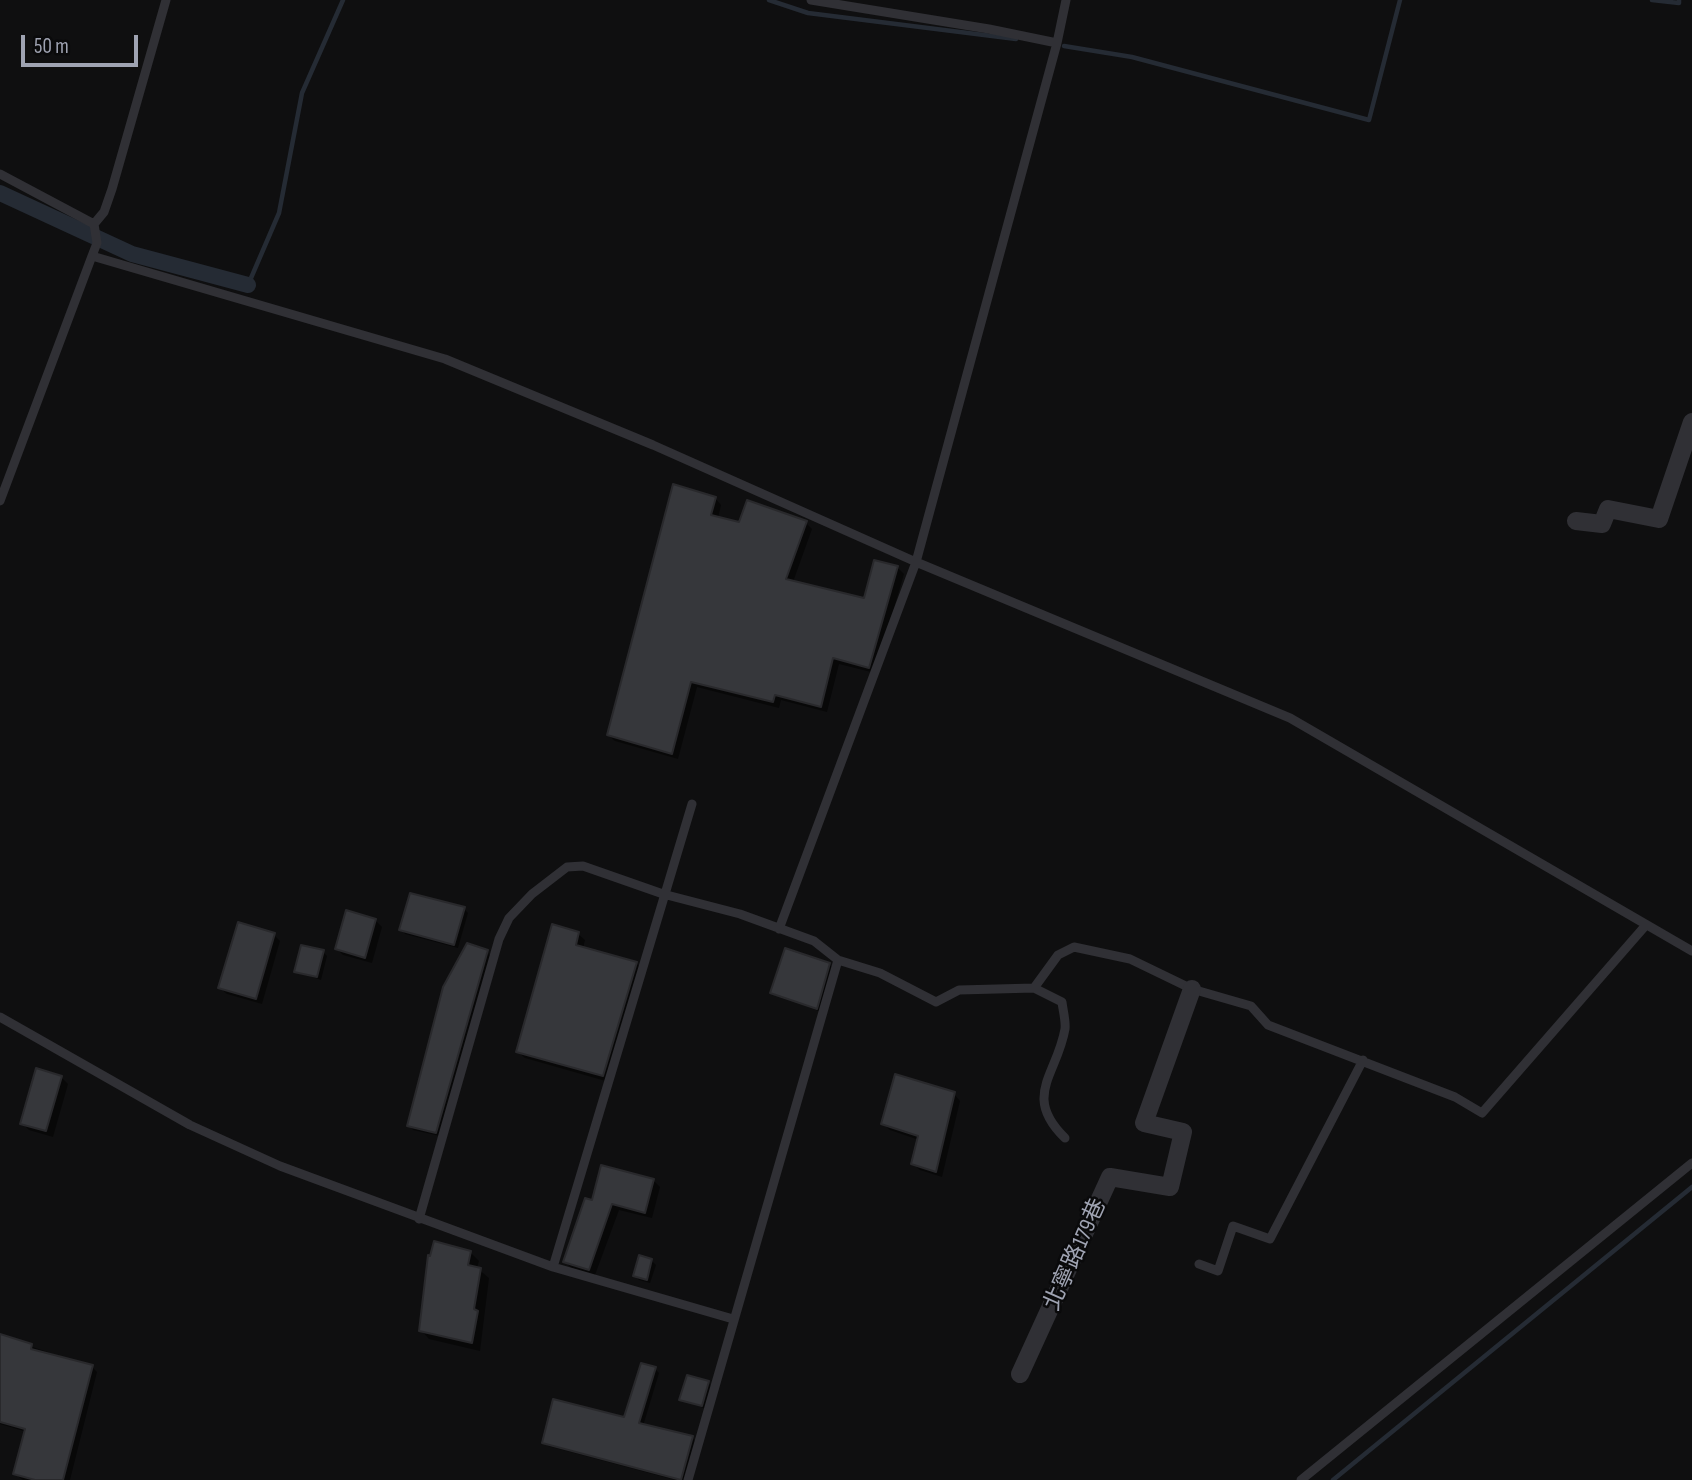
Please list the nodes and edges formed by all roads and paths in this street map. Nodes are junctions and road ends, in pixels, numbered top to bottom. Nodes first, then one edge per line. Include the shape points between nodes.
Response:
1 (166, 0) edge
2 (811, 0) edge
3 (1066, 0) edge
4 (1057, 44) junction
5 (0, 174) edge
6 (95, 228) junction
7 (92, 256) junction
8 (1692, 422) edge
9 (0, 501) edge
10 (1576, 521) dead end
11 (916, 562) junction
12 (692, 804) dead end
13 (663, 894) junction
14 (1646, 925) junction
15 (779, 929) junction
16 (1692, 951) edge
17 (838, 960) junction
18 (1034, 988) junction
19 (1192, 989) junction
20 (0, 1017) edge
21 (1363, 1060) junction
22 (1065, 1138) dead end
23 (1692, 1163) edge
24 (419, 1219) junction
25 (1199, 1264) dead end
26 (553, 1267) junction
27 (733, 1319) junction
28 (1020, 1374) dead end
29 (688, 1480) edge
30 (1301, 1480) edge

1 - 6 lane via 112,189
2 - 4 lane
3 - 4 lane
4 - 11 lane
5 - 6 lane
6 - 7 lane via 97,243
7 - 9 lane
7 - 11 lane via 445,359
8 - 10 street via 1659,519 1608,509 1602,524
11 - 14 lane via 1290,718
11 - 15 lane
12 - 13 lane
13 - 15 lane
13 - 24 lane via 583,866 567,867 509,918 499,939
13 - 26 lane
14 - 16 lane
14 - 21 lane via 1482,1113 1455,1097
15 - 17 lane via 814,941
17 - 18 lane via 880,973 936,1002 959,990
17 - 27 lane
18 - 19 lane via 1058,955 1074,947 1130,959
18 - 22 lane via 1062,1002 1066,1028 1043,1089 1049,1122
19 - 21 lane via 1251,1006 1268,1025
19 - 28 street, 北寧路179巷 via 1144,1123 1183,1132 1170,1187 1110,1177
20 - 24 lane via 190,1125 280,1166
21 - 25 lane via 1270,1239 1233,1226 1218,1271
23 - 30 lane
24 - 26 lane
26 - 27 lane
27 - 29 lane

